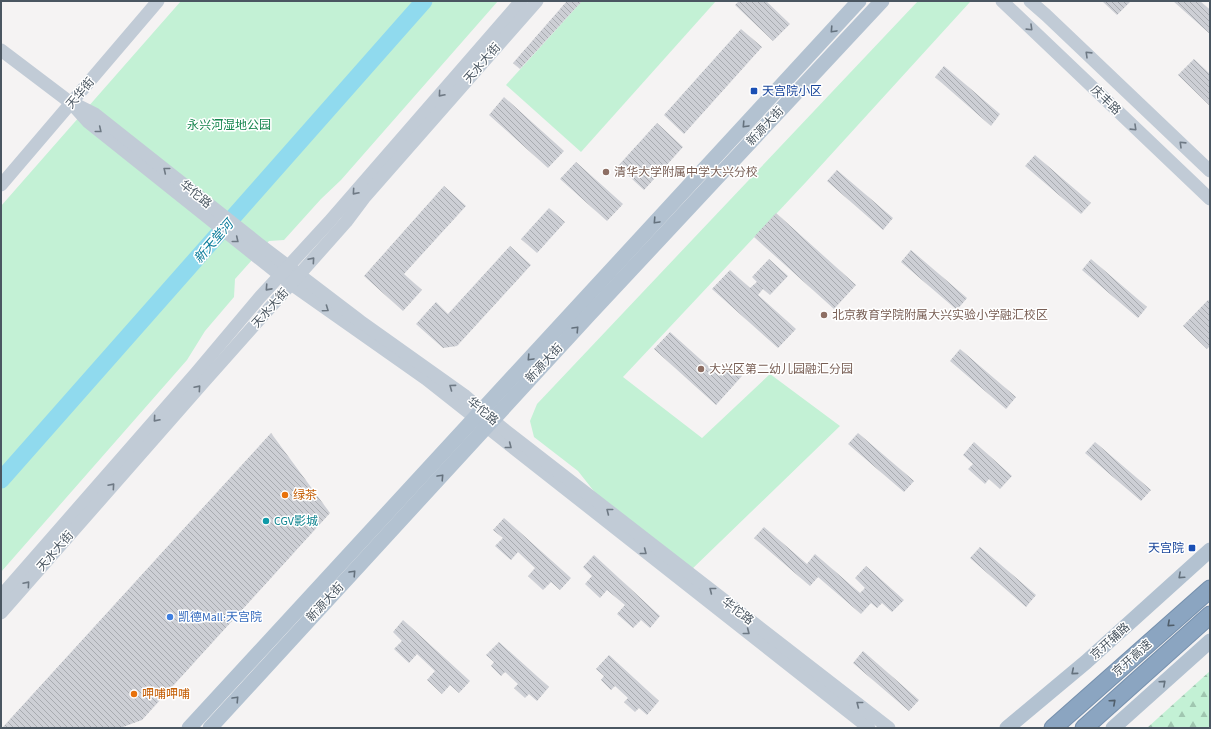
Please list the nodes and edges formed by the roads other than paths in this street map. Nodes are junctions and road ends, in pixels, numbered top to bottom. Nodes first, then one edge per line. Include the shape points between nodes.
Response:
1 (158, 1) edge
2 (522, 1) edge
3 (537, 1) edge
4 (859, 1) edge
5 (882, 1) edge
6 (1002, 1) edge
7 (1030, 1) edge
8 (1, 50) edge
9 (71, 103) junction
10 (1210, 171) edge
11 (1, 185) edge
12 (1210, 199) edge
13 (284, 271) junction
14 (295, 279) junction
15 (484, 419) junction
16 (1210, 550) edge
17 (1210, 589) edge
18 (1, 596) edge
19 (1, 613) edge
20 (1210, 615) edge
21 (1210, 640) edge
22 (189, 728) edge
23 (210, 728) edge
24 (869, 728) edge
25 (889, 728) edge
26 (1007, 728) edge
27 (1053, 728) edge
28 (1084, 728) edge
29 (1113, 728) edge

1 - 9 main road, 天华街
2 -> 13 main road, 天水大街
14 -> 3 main road, 天水大街
4 -> 15 main road, 新源大街
15 -> 5 main road, 新源大街
6 -> 12 main road, 庆丰路
10 -> 7 main road, 庆丰路
8 - 9 main road, 华佗路
9 - 11 main road, 天华街
9 - 13 main road, 华佗路 via 95,114 203,207
13 - 14 main road, 华佗路
13 -> 18 main road, 天水大街
14 - 15 main road, 华佗路 via 360,321 464,395
19 -> 14 main road, 天水大街
15 - 22 main road, 新源大街
23 -> 15 main road, 新源大街
15 -> 24 main road, 华佗路
25 -> 15 main road, 华佗路
16 -> 26 main road, 京开辅路 via 1086,662
17 -> 27 highway, 京开高速
28 -> 20 highway, 京开高速
29 -> 21 main road

